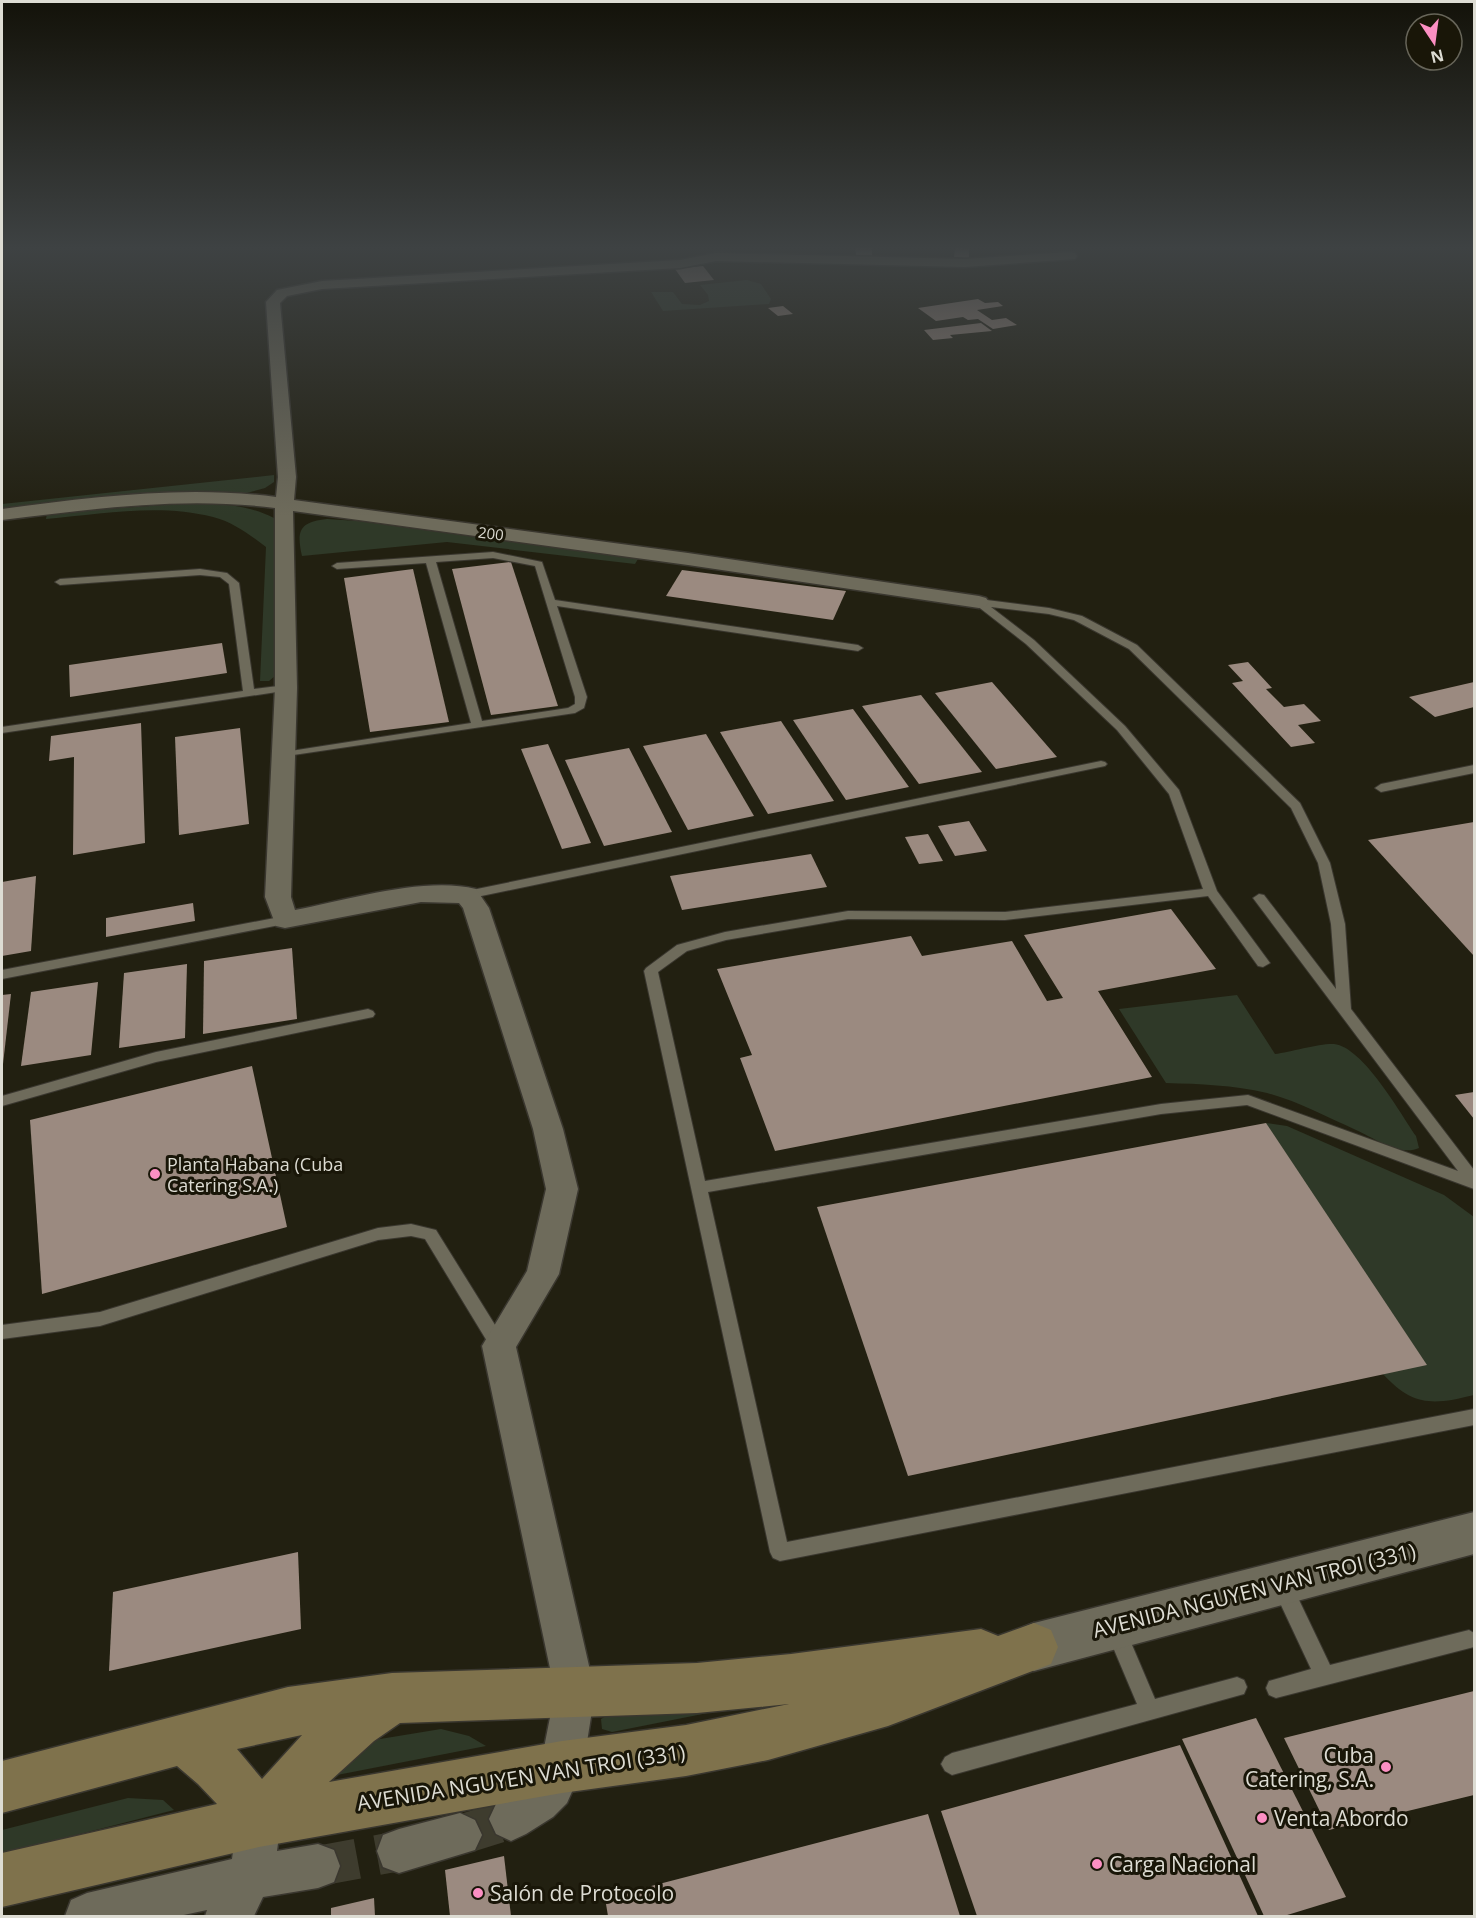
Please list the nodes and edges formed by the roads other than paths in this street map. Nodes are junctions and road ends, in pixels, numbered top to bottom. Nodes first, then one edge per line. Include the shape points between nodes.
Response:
1 (276, 337) edge
2 (284, 505) junction
3 (2, 514) edge
4 (430, 558) junction
5 (337, 566) dead end
6 (60, 582) dead end
7 (551, 602) junction
8 (979, 602) junction
9 (858, 648) dead end
10 (286, 688) junction
11 (249, 693) junction
12 (477, 725) junction
13 (2, 730) edge
14 (284, 755) junction
15 (1101, 764) dead end
16 (1474, 769) edge
17 (1381, 788) dead end
18 (1211, 892) junction
19 (467, 895) junction
20 (1259, 898) dead end
21 (285, 920) junction
22 (1263, 963) dead end
23 (2, 975) edge
24 (1344, 1009) junction
25 (368, 1014) dead end
26 (2, 1101) edge
27 (1474, 1182) edge
28 (699, 1188) junction
29 (2, 1332) edge
30 (499, 1346) junction
31 (1474, 1417) edge
32 (1474, 1533) edge
33 (1280, 1583) junction
34 (1114, 1626) junction
35 (1469, 1640) dead end
36 (1034, 1647) junction
37 (1325, 1676) junction
38 (1237, 1688) dead end
39 (1276, 1688) dead end
40 (575, 1692) junction
41 (392, 1698) junction
42 (1150, 1711) junction
43 (183, 1738) junction
44 (952, 1764) dead end
45 (562, 1767) junction
46 (2, 1787) edge
47 (512, 1819) tunnel mouth
48 (259, 1821) junction
49 (460, 1835) tunnel mouth
50 (399, 1851) tunnel mouth
51 (318, 1866) tunnel mouth
52 (251, 1877) junction
53 (2, 1880) edge
54 (87, 1917) edge
55 (227, 1917) edge

1 - 2 street via 287,477
2 - 3 street, 200 via 200,495
2 - 8 street, 200
2 - 10 street
4 - 5 lane
4 - 7 lane via 493,555 539,564
4 - 12 lane
6 - 11 lane via 200,572 231,578
7 - 9 lane
7 - 12 lane via 581,697 580,706 571,711
8 - 18 lane via 1030,642 1121,728 1175,792
8 - 24 lane via 1078,618 1133,647 1296,806 1324,862 1338,924
10 - 11 lane
10 - 14 street
11 - 13 lane
12 - 14 lane
14 - 21 street via 278,897
15 - 19 lane
16 - 17 lane
18 - 22 lane
18 - 28 lane via 1005,916 848,915 725,936 682,948 651,971
19 - 21 street via 422,894
19 - 30 street via 476,908 548,1129 562,1189 543,1274
20 - 24 lane
21 - 23 lane
24 - 27 lane
25 - 26 lane via 156,1058
27 - 28 lane via 1248,1100 1161,1109
28 - 31 lane via 780,1552
29 - 30 lane via 100,1319 378,1234 411,1230 430,1234
30 - 40 street
32 - 33 street, AVENIDA NGUYEN VAN TROI (331)
33 - 34 street, AVENIDA NGUYEN VAN TROI (331)
33 - 37 lane
34 - 36 street, AVENIDA NGUYEN VAN TROI (331)
34 - 42 lane
35 - 37 lane
36 - 40 main road, AVENIDA NGUYEN VAN TROI (331) via 791,1679 697,1688
36 - 45 main road, AVENIDA NGUYEN VAN TROI (331) via 844,1714 711,1746
37 - 39 lane
38 - 42 lane
40 - 41 main road, AVENIDA NGUYEN VAN TROI (331)
40 - 45 street
41 - 43 main road, AVENIDA NGUYEN VAN TROI (331) via 288,1712
41 - 48 main road via 321,1753
42 - 44 lane
43 - 46 main road, AVENIDA NGUYEN VAN TROI (331)
43 - 48 main road via 230,1777
45 - 47 street via 552,1788
45 - 48 main road, AVENIDA NGUYEN VAN TROI (331)
48 - 52 street
48 - 53 main road, AVENIDA NGUYEN VAN TROI (331)
49 - 50 street
51 - 52 street
52 - 54 street
52 - 55 street

